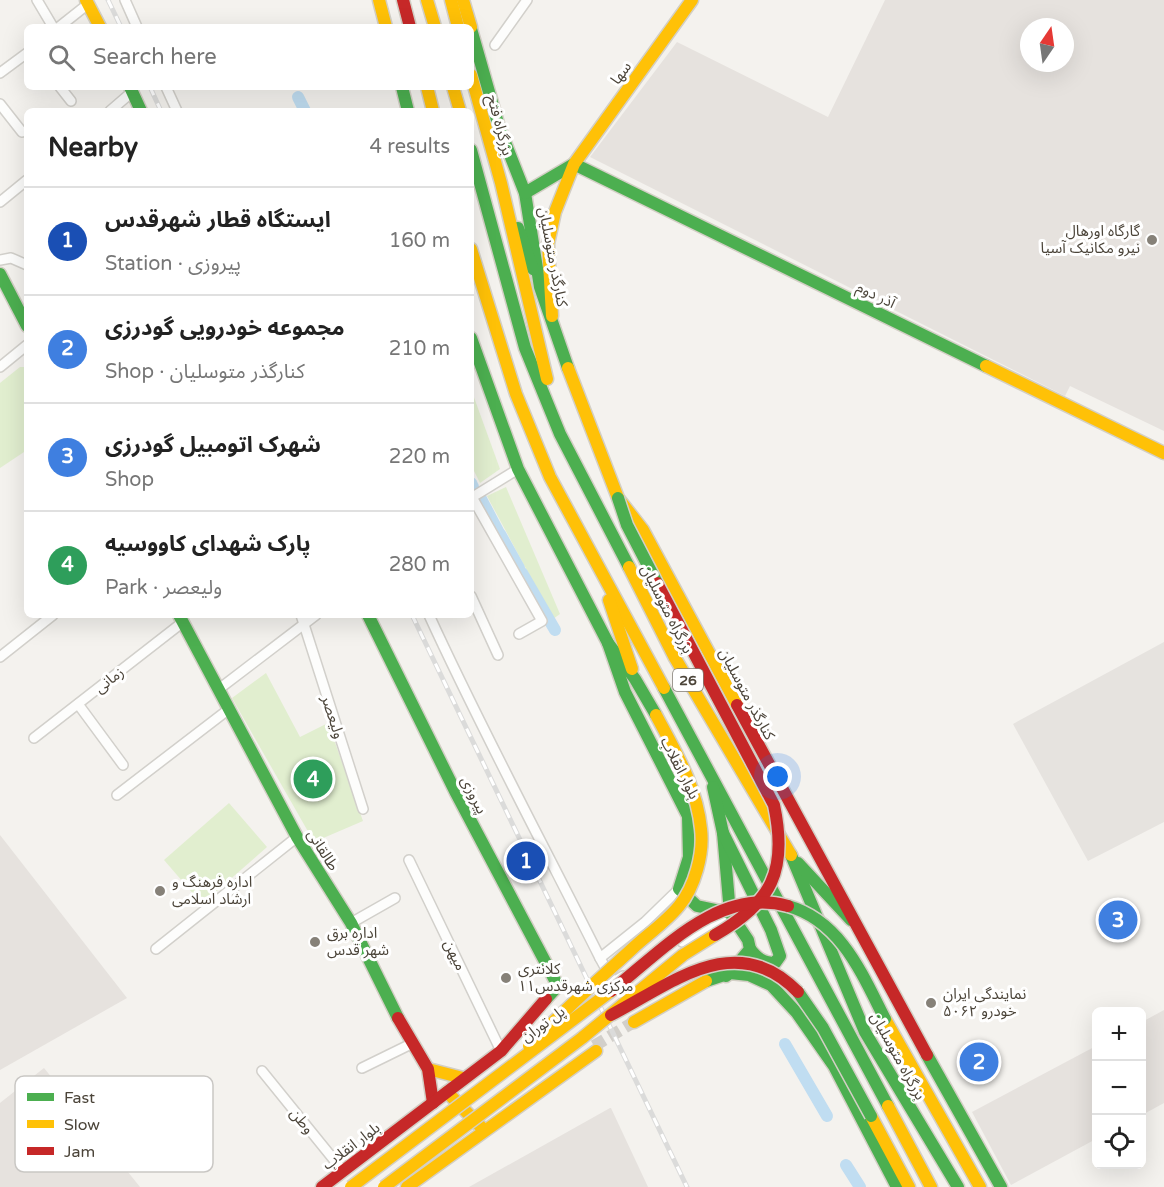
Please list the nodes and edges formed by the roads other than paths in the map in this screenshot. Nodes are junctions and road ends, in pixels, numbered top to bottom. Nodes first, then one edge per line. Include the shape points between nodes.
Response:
1 (37, 0) edge
2 (125, 0) edge
3 (379, 0) edge
4 (403, 0) edge
5 (427, 0) edge
6 (450, 0) edge
7 (463, 0) edge
8 (527, 0) edge
9 (692, 0) edge
10 (87, 2) edge
11 (51, 24) edge
12 (62, 24) edge
13 (98, 24) edge
14 (137, 24) edge
15 (385, 24) edge
16 (409, 24) edge
17 (434, 24) edge
18 (457, 24) edge
19 (470, 24) edge
20 (474, 38) edge
21 (495, 45) dead end
22 (24, 55) edge
23 (0, 73) edge
24 (474, 86) edge
25 (62, 90) edge
26 (131, 90) edge
27 (167, 90) edge
28 (403, 90) edge
29 (428, 90) edge
30 (454, 90) edge
31 (70, 101) dead end
32 (0, 104) edge
33 (113, 108) edge
34 (140, 108) edge
35 (176, 108) edge
36 (407, 108) edge
37 (432, 108) edge
38 (459, 108) edge
39 (22, 132) dead end
40 (474, 161) edge
41 (574, 164) junction
42 (24, 182) edge
43 (501, 183) junction
44 (525, 193) junction
45 (0, 202) edge
46 (0, 260) edge
47 (474, 260) edge
48 (24, 264) edge
49 (0, 274) edge
50 (474, 283) edge
51 (540, 287) junction
52 (484, 298) junction
53 (24, 320) edge
54 (552, 328) junction
55 (474, 346) edge
56 (24, 347) edge
57 (0, 367) edge
58 (560, 434) junction
59 (1164, 453) edge
60 (518, 469) junction
61 (474, 496) edge
62 (618, 498) junction
63 (474, 501) edge
64 (600, 573) junction
65 (474, 603) edge
66 (49, 618) edge
67 (181, 618) edge
68 (369, 618) edge
69 (430, 618) edge
70 (302, 620) edge
71 (519, 634) dead end
72 (608, 643) junction
73 (498, 655) dead end
74 (0, 657) edge
75 (635, 679) junction
76 (219, 689) junction
77 (78, 704) junction
78 (229, 709) junction
79 (34, 738) dead end
80 (123, 765) dead end
81 (709, 771) junction
82 (117, 795) dead end
83 (363, 809) dead end
84 (723, 833) junction
85 (297, 837) junction
86 (791, 855) junction
87 (409, 860) dead end
88 (679, 889) junction
89 (395, 898) dead end
90 (730, 913) junction
91 (851, 920) junction
92 (351, 923) junction
93 (750, 949) junction
94 (156, 950) dead end
95 (600, 958) junction
96 (730, 973) junction
97 (558, 986) joint
98 (611, 1015) junction
99 (635, 1024) tunnel mouth
100 (411, 1044) junction
101 (595, 1048) tunnel mouth
102 (501, 1051) junction
103 (362, 1068) dead end
104 (508, 1068) junction
105 (428, 1069) junction
106 (262, 1071) dead end
107 (463, 1078) junction
108 (447, 1092) junction
109 (433, 1103) junction
110 (481, 1127) junction
111 (343, 1171) junction
112 (322, 1187) edge
113 (351, 1187) edge
114 (384, 1187) edge
115 (406, 1187) edge
116 (897, 1187) edge
117 (909, 1187) edge
118 (931, 1187) edge
119 (958, 1187) edge
120 (980, 1187) edge
121 (1001, 1187) edge

1 - 11 street
2 - 14 street
3 - 15 main road
4 - 16 main road
5 - 17 main road
6 - 18 main road
7 - 19 main road, کنارگذر متوسلیان
8 - 21 street
9 - 41 main road, سها
10 - 12 street
10 - 13 main road
20 - 44 main road, کنارگذر متوسلیان via 500,127
22 - 23 street
24 - 43 main road, بزرگراه فتح
25 - 31 street
26 - 33 street
26 - 34 main road
27 - 35 street
28 - 36 main road
29 - 37 main road
30 - 38 main road
32 - 39 street
40 - 58 main road, بزرگراه متوسلیان / 26 via 525,348
41 - 44 main road, سها
41 - 54 main road, سها via 555,212 548,244
41 - 59 main road, آذر دوم
42 - 45 street
43 - 51 main road
43 - 58 main road
44 - 51 main road, کنارگذر متوسلیان
46 - 48 street via 11,258
47 - 52 main road, 26
49 - 53 main road
50 - 52 main road
51 - 54 main road, کنارگذر متوسلیان
52 - 64 main road, 26 via 550,477
54 - 62 main road, کنارگذر متوسلیان
55 - 60 main road
56 - 57 street
58 - 86 main road, بزرگراه متوسلیان / 26 via 675,658
60 - 61 street
60 - 72 main road
62 - 91 main road, کنارگذر متوسلیان via 643,530
62 - 98 main road, bridge via 627,525 774,805 779,853 768,891 755,909 682,956
63 - 71 street via 542,621
64 - 75 main road
64 - 81 main road, 26
65 - 73 street
66 - 74 street
67 - 76 main road, طالقانی
67 - 77 street, زمانی
68 - 97 main road, پیروزی
69 - 95 street
70 - 76 street
70 - 83 street, ولیعصر
72 - 75 main road
72 - 88 main road, بلوار انقلاب via 625,692 688,816 689,857
75 - 104 main road, bridge via 695,792 704,834 692,887 680,905 562,1012
76 - 78 main road, طالقانی
77 - 79 street, زمانی
77 - 80 street
78 - 82 street
78 - 85 main road, طالقانی
81 - 84 main road
81 - 118 main road, 26
84 - 90 main road
84 - 93 main road via 780,956 775,963 767,964
85 - 92 main road, طالقانی
85 - 94 street
86 - 91 main road
86 - 119 main road, بزرگراه متوسلیان / 26 via 865,1032
87 - 102 street, میهن
88 - 90 main road via 697,906
88 - 95 street
89 - 92 street
90 - 93 main road
90 - 95 street via 613,982
91 - 121 main road, کنارگذر متوسلیان
92 - 100 main road, طالقانی
93 - 96 main road
96 - 99 main road
96 - 116 main road via 761,980 782,994 834,1066
97 - 102 main road, بلوار انقلاب
98 - 114 main road, bridge
98 - 117 main road, bridge via 713,963 732,962 770,972 790,984 806,1003
100 - 103 street
100 - 105 main road, طالقانی
101 - 110 main road
102 - 107 main road, بلوار انقلاب
104 - 113 main road, پل توران, bridge
104 - 120 main road, پل توران, bridge via 718,911 740,903 770,902 794,908 809,914 837,936
105 - 107 main road
105 - 109 main road, طالقانی
106 - 111 street, وطن
107 - 108 main road, بلوار انقلاب
108 - 109 main road, بلوار انقلاب
108 - 110 main road
109 - 111 main road, بلوار انقلاب
110 - 115 main road
111 - 112 main road, بلوار انقلاب

